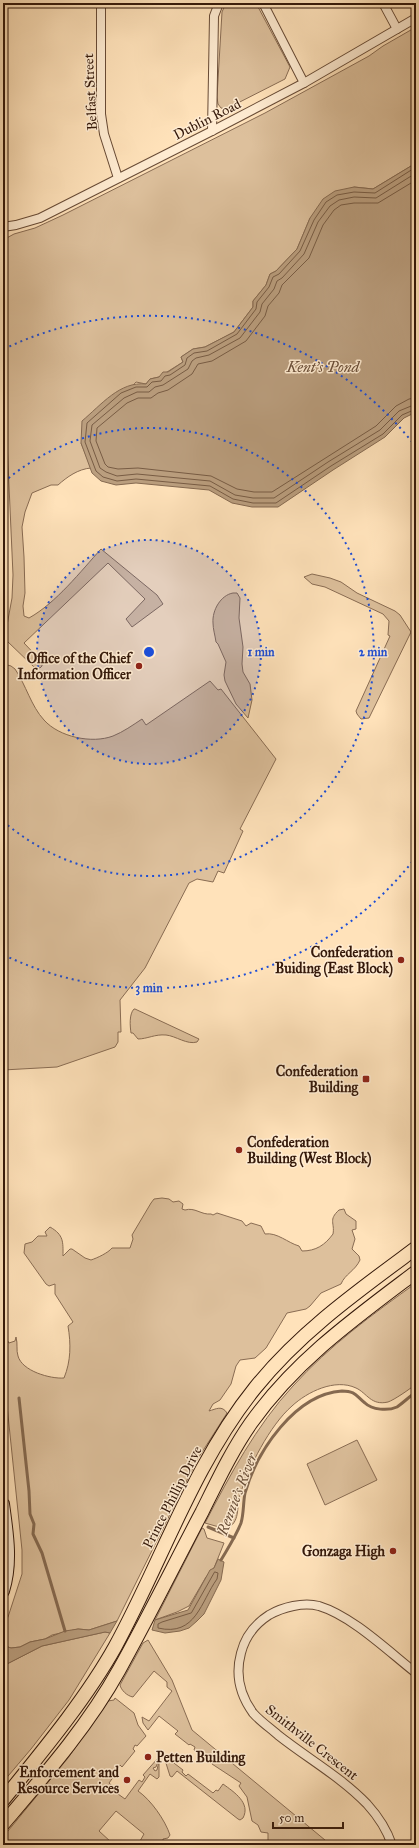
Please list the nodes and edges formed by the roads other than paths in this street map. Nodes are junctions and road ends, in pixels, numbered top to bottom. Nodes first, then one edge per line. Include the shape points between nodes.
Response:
1 (101, 3) edge
2 (219, 3) edge
3 (263, 3) edge
4 (383, 3) edge
5 (416, 18) edge
6 (397, 29) junction
7 (304, 83) junction
8 (212, 131) junction
9 (118, 178) junction
10 (3, 227) edge
11 (416, 1248) edge
12 (416, 1272) edge
13 (3, 1504) edge
14 (3, 1591) edge
15 (416, 1672) edge
16 (3, 1800) edge
17 (3, 1824) edge
18 (392, 1845) edge

1 - 9 street, Belfast Street via 101,114 104,134
2 - 8 street via 214,16
3 - 7 street
4 - 6 street
5 - 6 street, Dublin Road
6 - 7 street, Dublin Road
7 - 8 street, Dublin Road
8 - 9 street, Dublin Road
9 - 10 street, Dublin Road via 40,218
11 - 16 main road, Prince Phillip Drive via 304,1335 255,1388 224,1431 199,1476 130,1619 99,1674
12 - 17 main road via 373,1303 310,1355 251,1423 229,1459 110,1686 41,1780
13 - 14 main road via 8,1552
15 - 18 street, Smithville Crescent via 338,1614 316,1605 292,1606 260,1622 246,1639 238,1667 241,1690 254,1714 351,1789 385,1829

